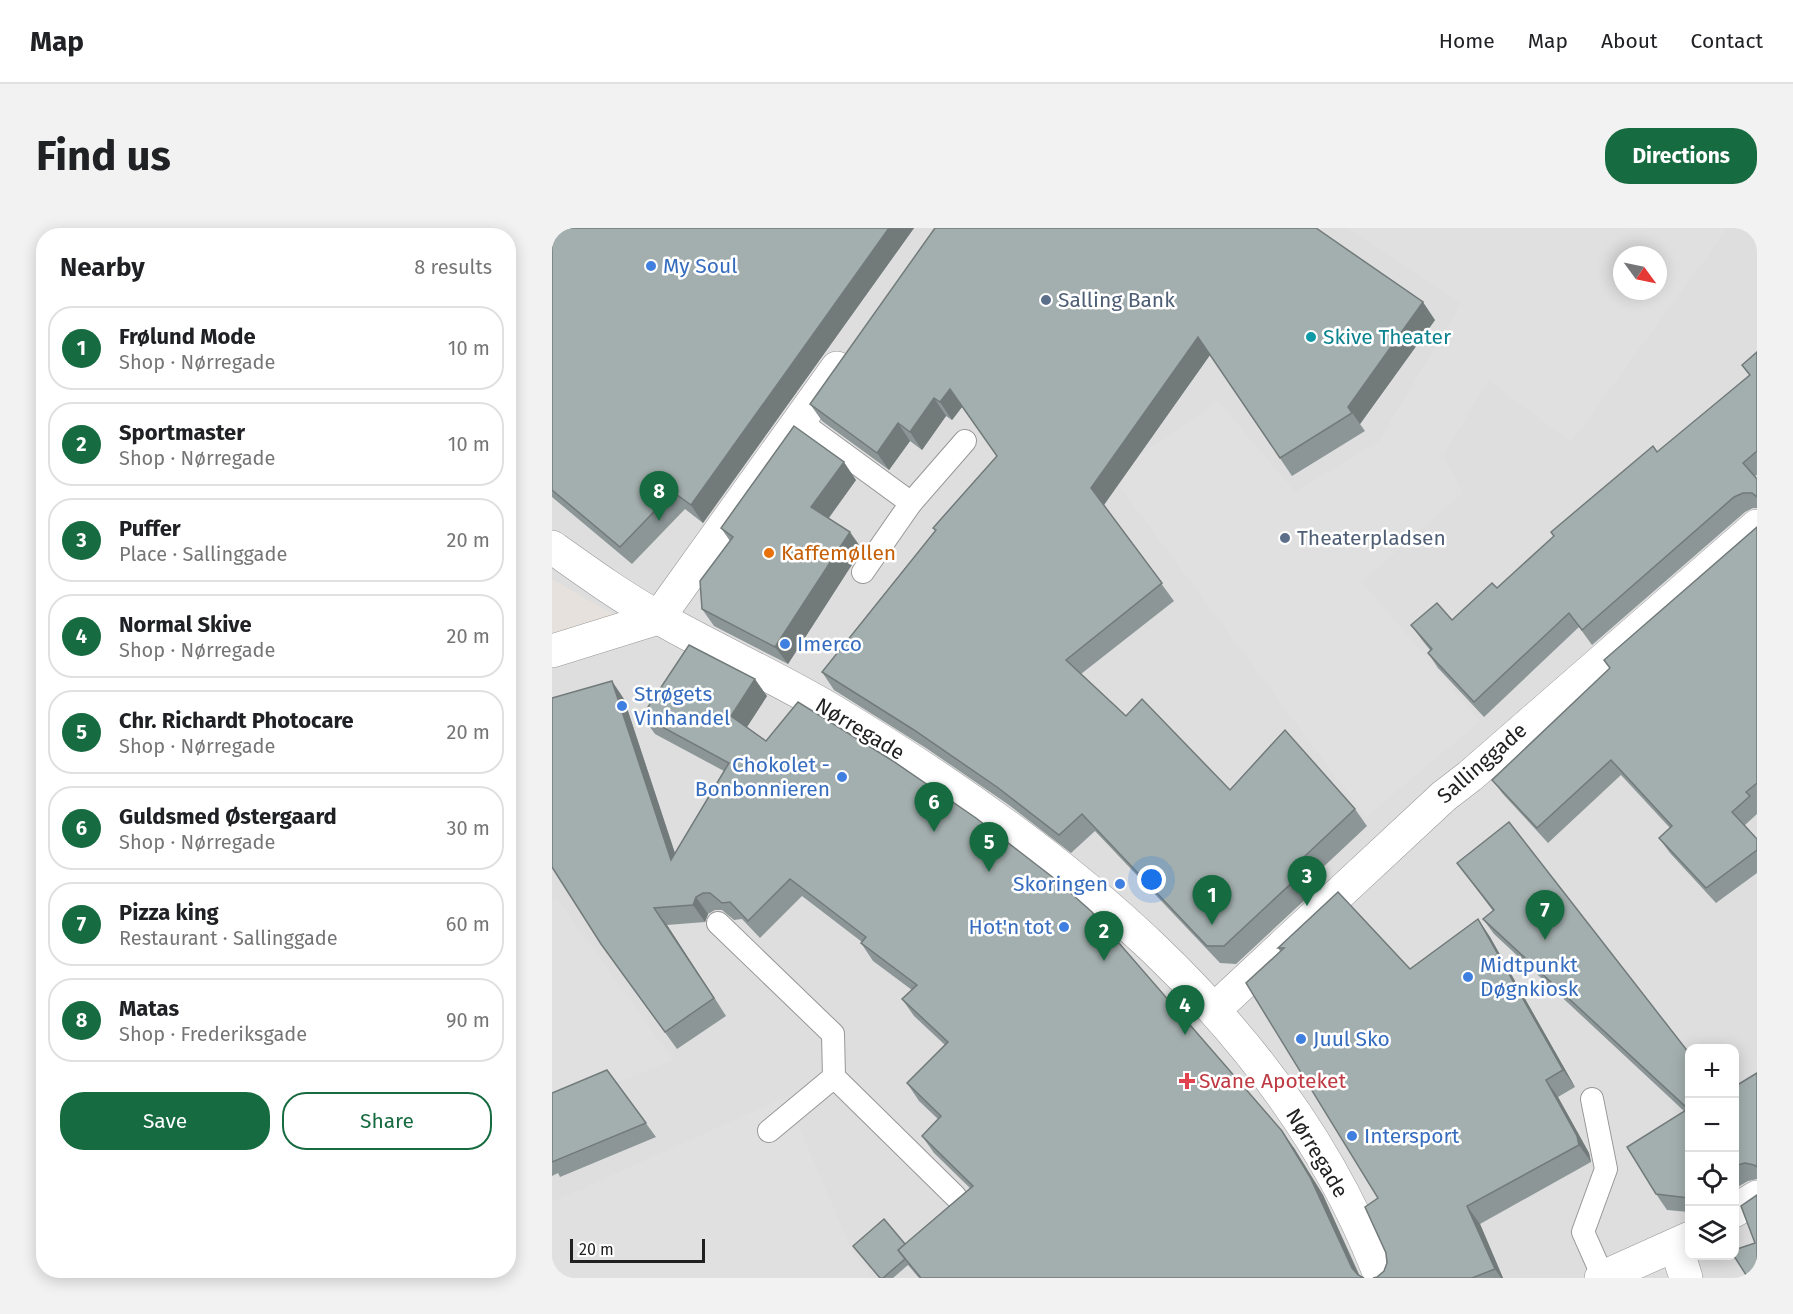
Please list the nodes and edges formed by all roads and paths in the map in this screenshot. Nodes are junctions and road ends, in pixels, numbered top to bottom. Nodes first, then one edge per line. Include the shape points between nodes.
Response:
1 (855, 343) edge
2 (799, 421) junction
3 (965, 441) edge
4 (912, 502) junction
5 (1757, 526) edge
6 (552, 547) edge
7 (862, 572) dead end
8 (658, 618) junction
9 (552, 651) edge
10 (718, 923) edge
11 (1215, 1009) junction
12 (834, 1077) junction
13 (1592, 1099) dead end
14 (769, 1131) dead end
15 (955, 1196) edge
16 (1757, 1197) edge
17 (1739, 1207) edge
18 (1683, 1242) edge
19 (1381, 1278) edge
20 (1602, 1278) edge
21 (1686, 1278) edge

1 - 2 street
2 - 4 lane
2 - 8 street
3 - 4 lane
4 - 7 lane
5 - 11 street, Sallinggade via 1444,796
6 - 8 street, Nørregade
8 - 9 street
8 - 11 street, Nørregade via 829,709 1012,828 1112,910
10 - 12 lane via 833,1034
11 - 19 street, Nørregade via 1327,1161 1368,1242
12 - 14 lane
12 - 15 lane
13 - 20 lane via 1606,1169 1583,1232
16 - 17 street
18 - 20 street
18 - 21 street

